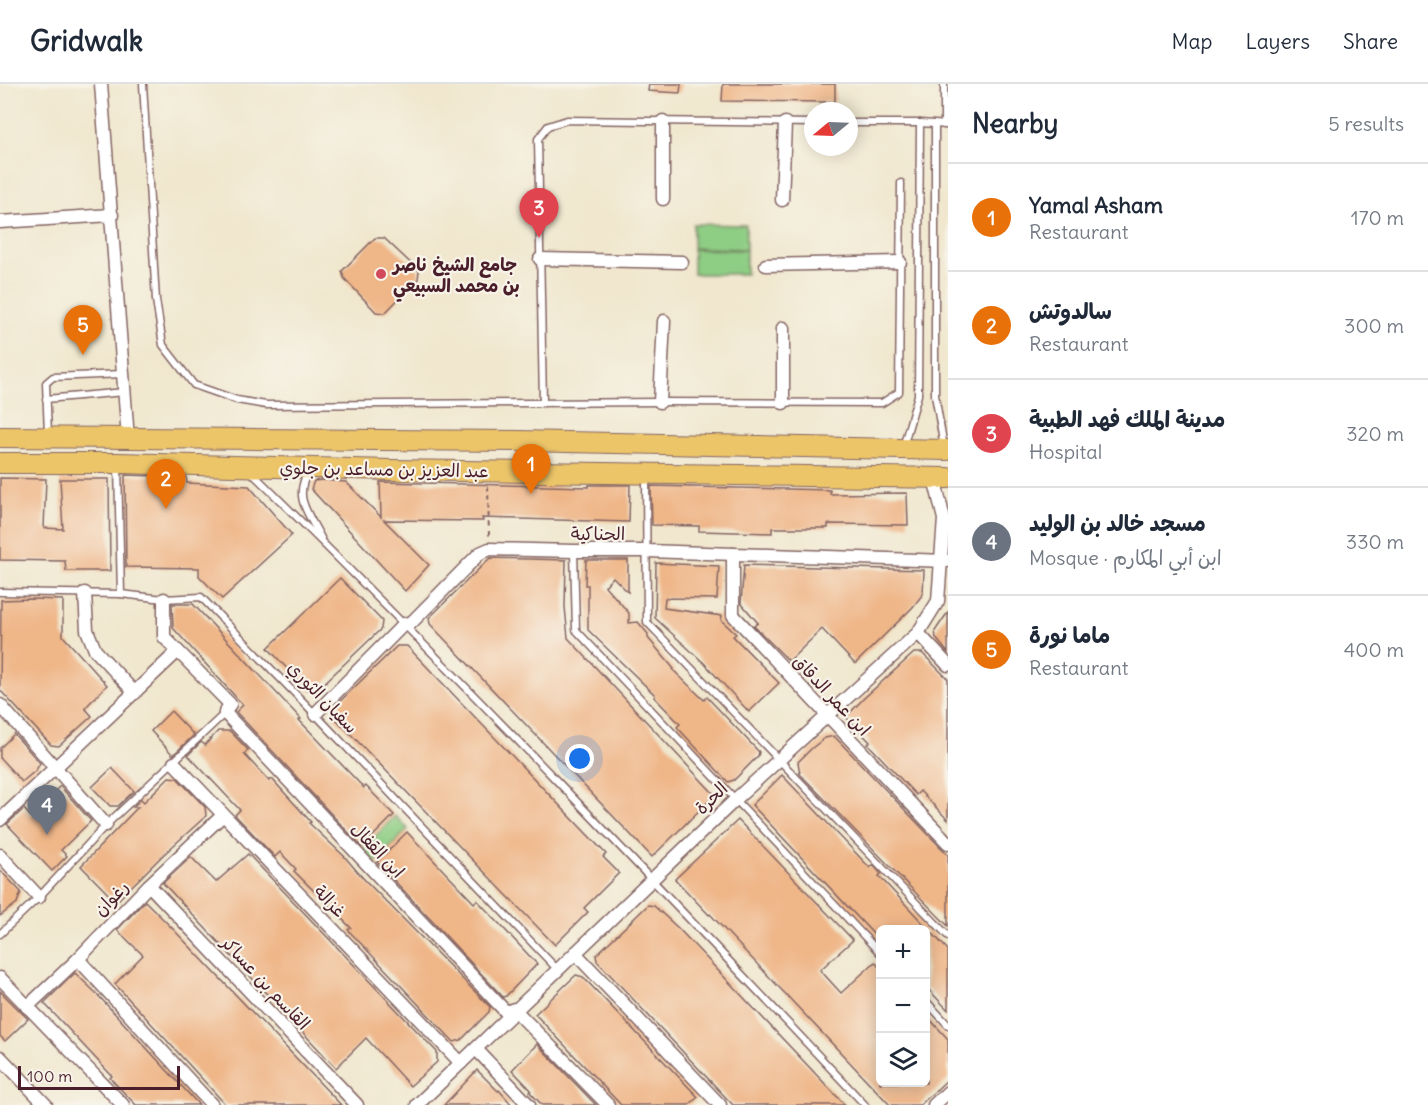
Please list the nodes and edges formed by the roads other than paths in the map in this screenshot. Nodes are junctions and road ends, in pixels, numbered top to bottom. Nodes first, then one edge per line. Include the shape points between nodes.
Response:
1 (101, 84) edge
2 (143, 84) edge
3 (944, 84) edge
4 (663, 121) junction
5 (785, 123) junction
6 (804, 123) edge
7 (858, 123) edge
8 (920, 123) junction
9 (935, 125) junction
10 (946, 125) edge
11 (901, 183) dead end
12 (663, 199) dead end
13 (782, 200) dead end
14 (112, 215) junction
15 (0, 222) edge
16 (540, 259) junction
17 (682, 262) dead end
18 (900, 262) junction
19 (766, 265) dead end
20 (664, 321) dead end
21 (783, 328) dead end
22 (124, 374) junction
23 (125, 392) junction
24 (46, 399) junction
25 (660, 402) junction
26 (543, 403) junction
27 (783, 403) junction
28 (0, 437) edge
29 (48, 438) junction
30 (128, 439) junction
31 (902, 449) junction
32 (946, 450) edge
33 (0, 463) edge
34 (118, 463) junction
35 (245, 467) junction
36 (311, 468) junction
37 (646, 473) junction
38 (941, 478) edge
39 (324, 544) junction
40 (574, 551) junction
41 (647, 551) junction
42 (733, 554) junction
43 (944, 561) edge
44 (0, 592) edge
45 (85, 592) junction
46 (121, 594) junction
47 (164, 599) junction
48 (404, 624) junction
49 (918, 633) junction
50 (177, 652) junction
51 (948, 665) edge
52 (135, 693) junction
53 (0, 705) edge
54 (225, 714) junction
55 (315, 714) junction
56 (828, 717) junction
57 (779, 760) junction
58 (174, 763) junction
59 (57, 768) junction
60 (736, 799) junction
61 (223, 815) junction
62 (0, 820) edge
63 (106, 825) junction
64 (948, 843) edge
65 (0, 855) edge
66 (653, 880) junction
67 (148, 885) junction
68 (39, 897) junction
69 (0, 934) edge
70 (948, 936) edge
71 (876, 949) edge
72 (575, 953) junction
73 (78, 959) junction
74 (557, 969) junction
75 (0, 978) edge
76 (930, 1005) edge
77 (27, 1007) junction
78 (514, 1009) junction
79 (948, 1025) edge
80 (476, 1049) junction
81 (0, 1057) edge
82 (461, 1063) junction
83 (948, 1092) edge
84 (46, 1105) edge
85 (123, 1105) edge
86 (212, 1105) edge
87 (357, 1105) edge
88 (417, 1105) edge
89 (529, 1105) edge
90 (608, 1105) edge
91 (720, 1105) edge
92 (865, 1105) edge
93 (934, 1105) edge

1 - 14 street
2 - 26 lane via 156,300 163,345 194,385 266,405
3 - 10 lane
4 - 5 lane
4 - 12 street
4 - 16 lane via 567,120 548,126 537,139
5 - 6 lane
5 - 13 street
7 - 8 lane
8 - 9 lane
8 - 31 lane via 918,395
9 - 10 lane
9 - 32 lane via 935,395
11 - 18 lane
14 - 15 street
14 - 22 street
16 - 17 street
16 - 26 lane
18 - 19 street
18 - 27 lane via 899,392 882,403
20 - 25 street
21 - 27 street
22 - 23 street
22 - 24 lane via 53,377 46,383
23 - 24 lane
23 - 30 street
24 - 29 lane
25 - 26 lane
25 - 27 lane
28 - 29 main road, عبد العزيز بن مساعد بن جلوي
29 - 30 main road, عبد العزيز بن مساعد بن جلوي
30 - 31 main road, عبد العزيز بن مساعد بن جلوي via 518,441
31 - 32 main road, عبد العزيز بن مساعد بن جلوي
33 - 34 main road, عبد العزيز بن مساعد بن جلوي
34 - 35 main road, عبد العزيز بن مساعد بن جلوي
34 - 46 lane
35 - 36 main road, عبد العزيز بن مساعد بن جلوي
35 - 39 lane
36 - 37 main road, عبد العزيز بن مساعد بن جلوي
36 - 39 lane via 302,482 302,501
37 - 38 main road, عبد العزيز بن مساعد بن جلوي
37 - 41 lane
38 - 43 street, الحرة
39 - 48 lane
40 - 41 street, الحناكية
40 - 48 street, الحناكية via 489,549 480,553 412,622
40 - 60 lane via 576,630
41 - 42 street, الحناكية
41 - 57 lane via 647,622
42 - 43 street, الحناكية
42 - 56 street, ابن عمر الدقاق via 733,615
43 - 49 street, الحرة via 938,601
44 - 45 lane, سفيان الثوري
45 - 46 lane, سفيان الثوري
45 - 52 street via 87,630 95,650
46 - 47 lane, سفيان الثوري
47 - 50 street, ابن القفال via 164,637
47 - 55 lane, سفيان الثوري via 201,597
48 - 55 street
48 - 66 lane
49 - 51 street
49 - 56 street, الحرة
50 - 52 street
50 - 54 street, ابن القفال via 230,704
52 - 59 street
53 - 59 street
54 - 58 lane
54 - 78 street, ابن القفال via 506,1012
55 - 74 lane, سفيان الثوري
56 - 57 street, الحرة
56 - 64 street, ابن عمر الدقاق
57 - 60 street, الحرة
57 - 70 lane
58 - 61 street, غزالة
58 - 63 lane
59 - 62 street
59 - 63 street
60 - 66 street, الحرة
60 - 71 lane
61 - 67 street, رغوان
61 - 82 street, غزالة
63 - 68 lane
65 - 68 street
66 - 72 street, الحرة
66 - 92 lane
67 - 73 street, رغوان
67 - 87 street, القاسم بن عساكر
68 - 69 lane
72 - 74 street, الحرة
72 - 91 street
73 - 77 street, رغوان
73 - 86 street
74 - 78 street, الحرة
75 - 77 street
76 - 79 lane
77 - 85 street
78 - 80 street, الحرة
78 - 90 street, ابن القفال
80 - 82 street, الحرة
80 - 89 street
81 - 84 street
82 - 88 street, الحرة
83 - 93 street

